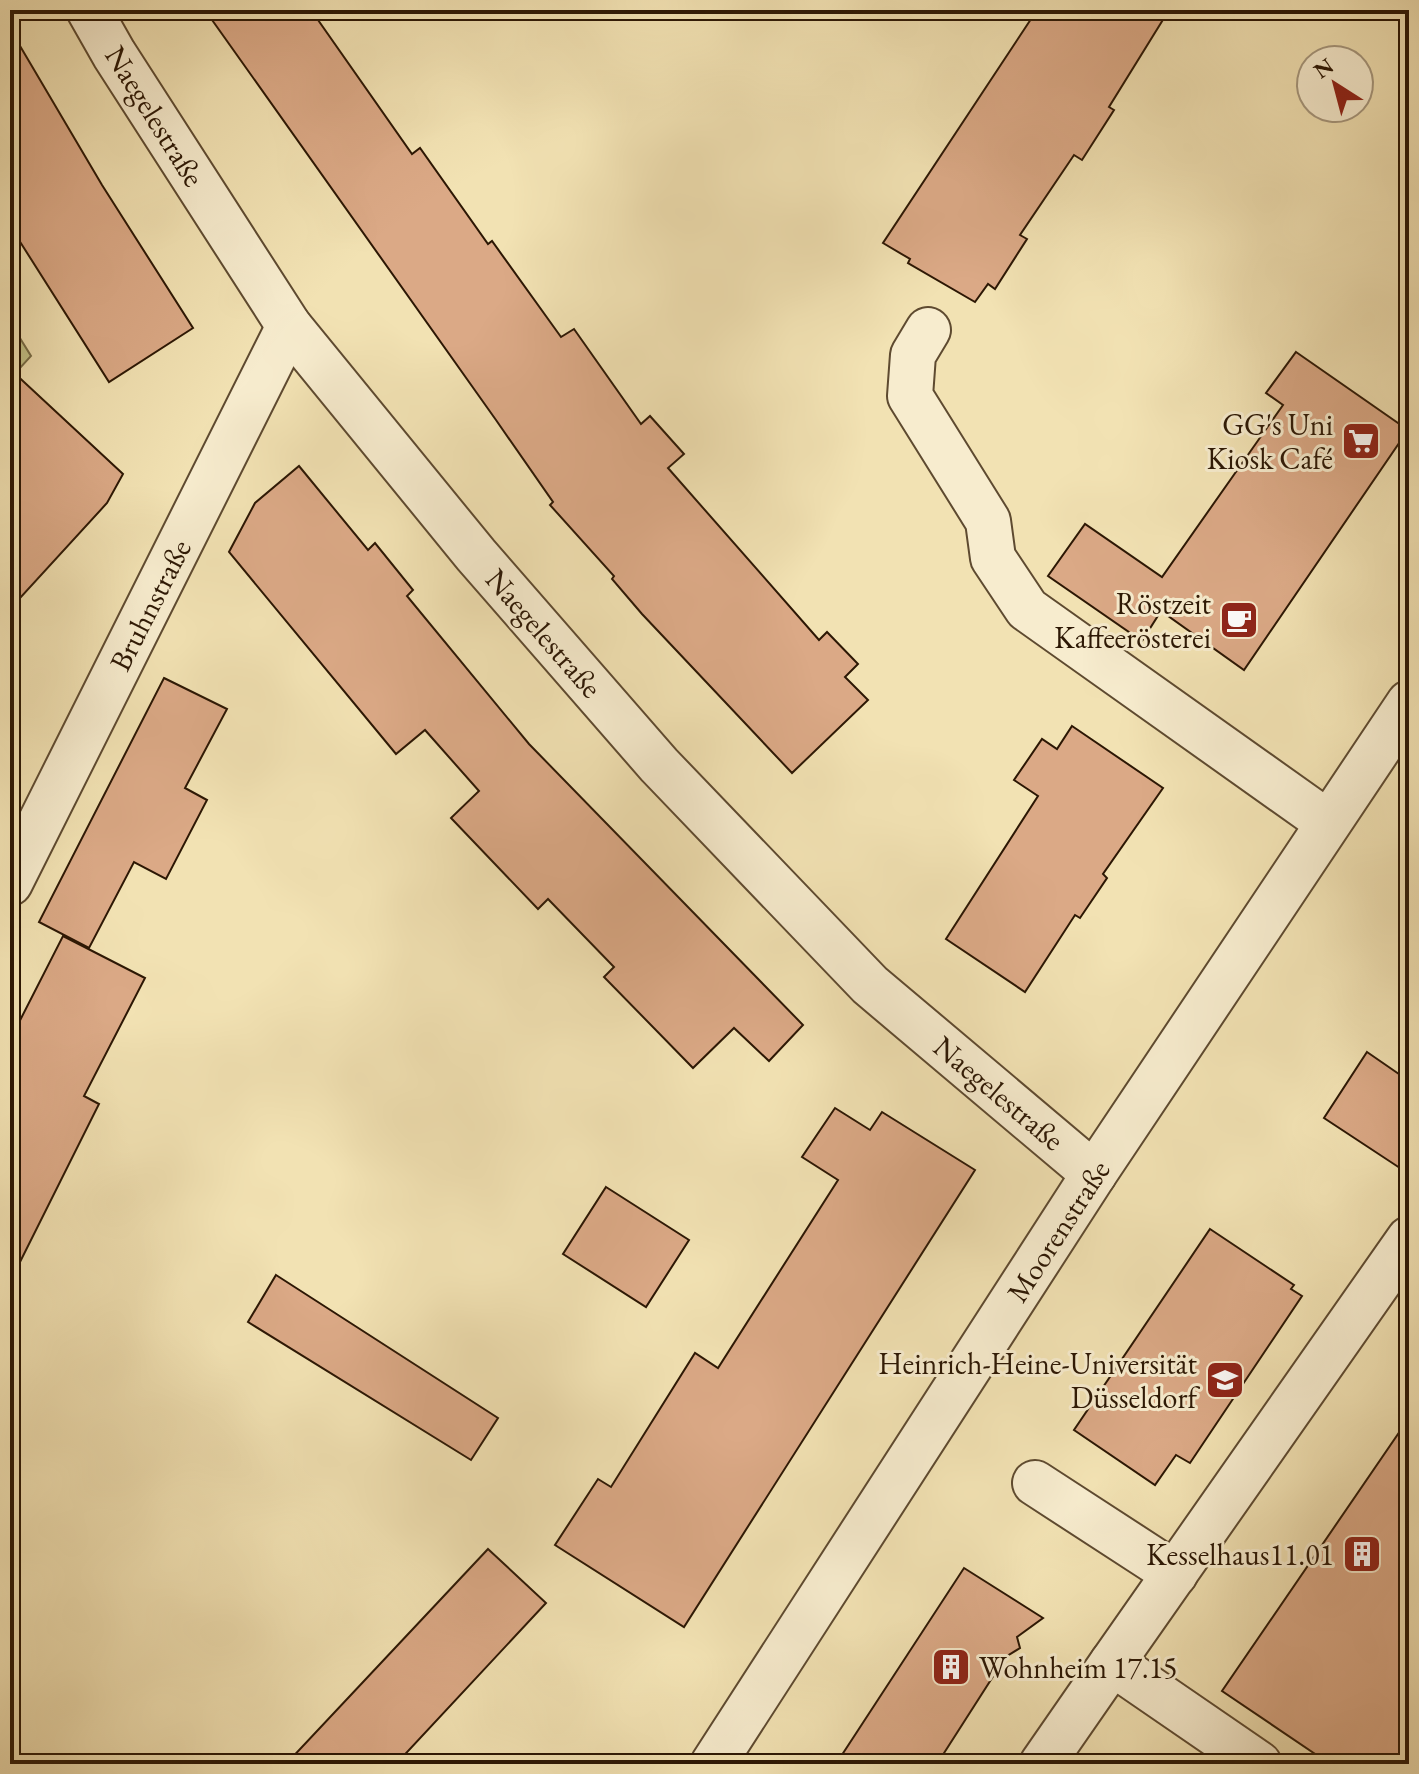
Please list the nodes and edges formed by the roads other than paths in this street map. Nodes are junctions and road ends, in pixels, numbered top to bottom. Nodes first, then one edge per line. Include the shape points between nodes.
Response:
1 (89, 10) edge
2 (289, 326) junction
3 (928, 330) dead end
4 (1409, 703) edge
5 (1327, 822) junction
6 (10, 883) edge
7 (1094, 1174) junction
8 (1409, 1239) edge
9 (1035, 1483) dead end
10 (1175, 1574) junction
11 (1112, 1663) junction
12 (713, 1764) edge
13 (1042, 1764) edge
14 (1259, 1764) edge

1 - 2 street, Naegelestraße
2 - 6 street, Bruhnstraße
2 - 7 street, Naegelestraße via 476,555 670,776 870,985
3 - 5 street via 913,355 910,396 988,521 993,558 1027,609
4 - 5 street, Moorenstraße
5 - 7 street, Moorenstraße
7 - 12 street, Moorenstraße
8 - 10 street
9 - 10 street
10 - 11 street
11 - 13 street
11 - 14 street

